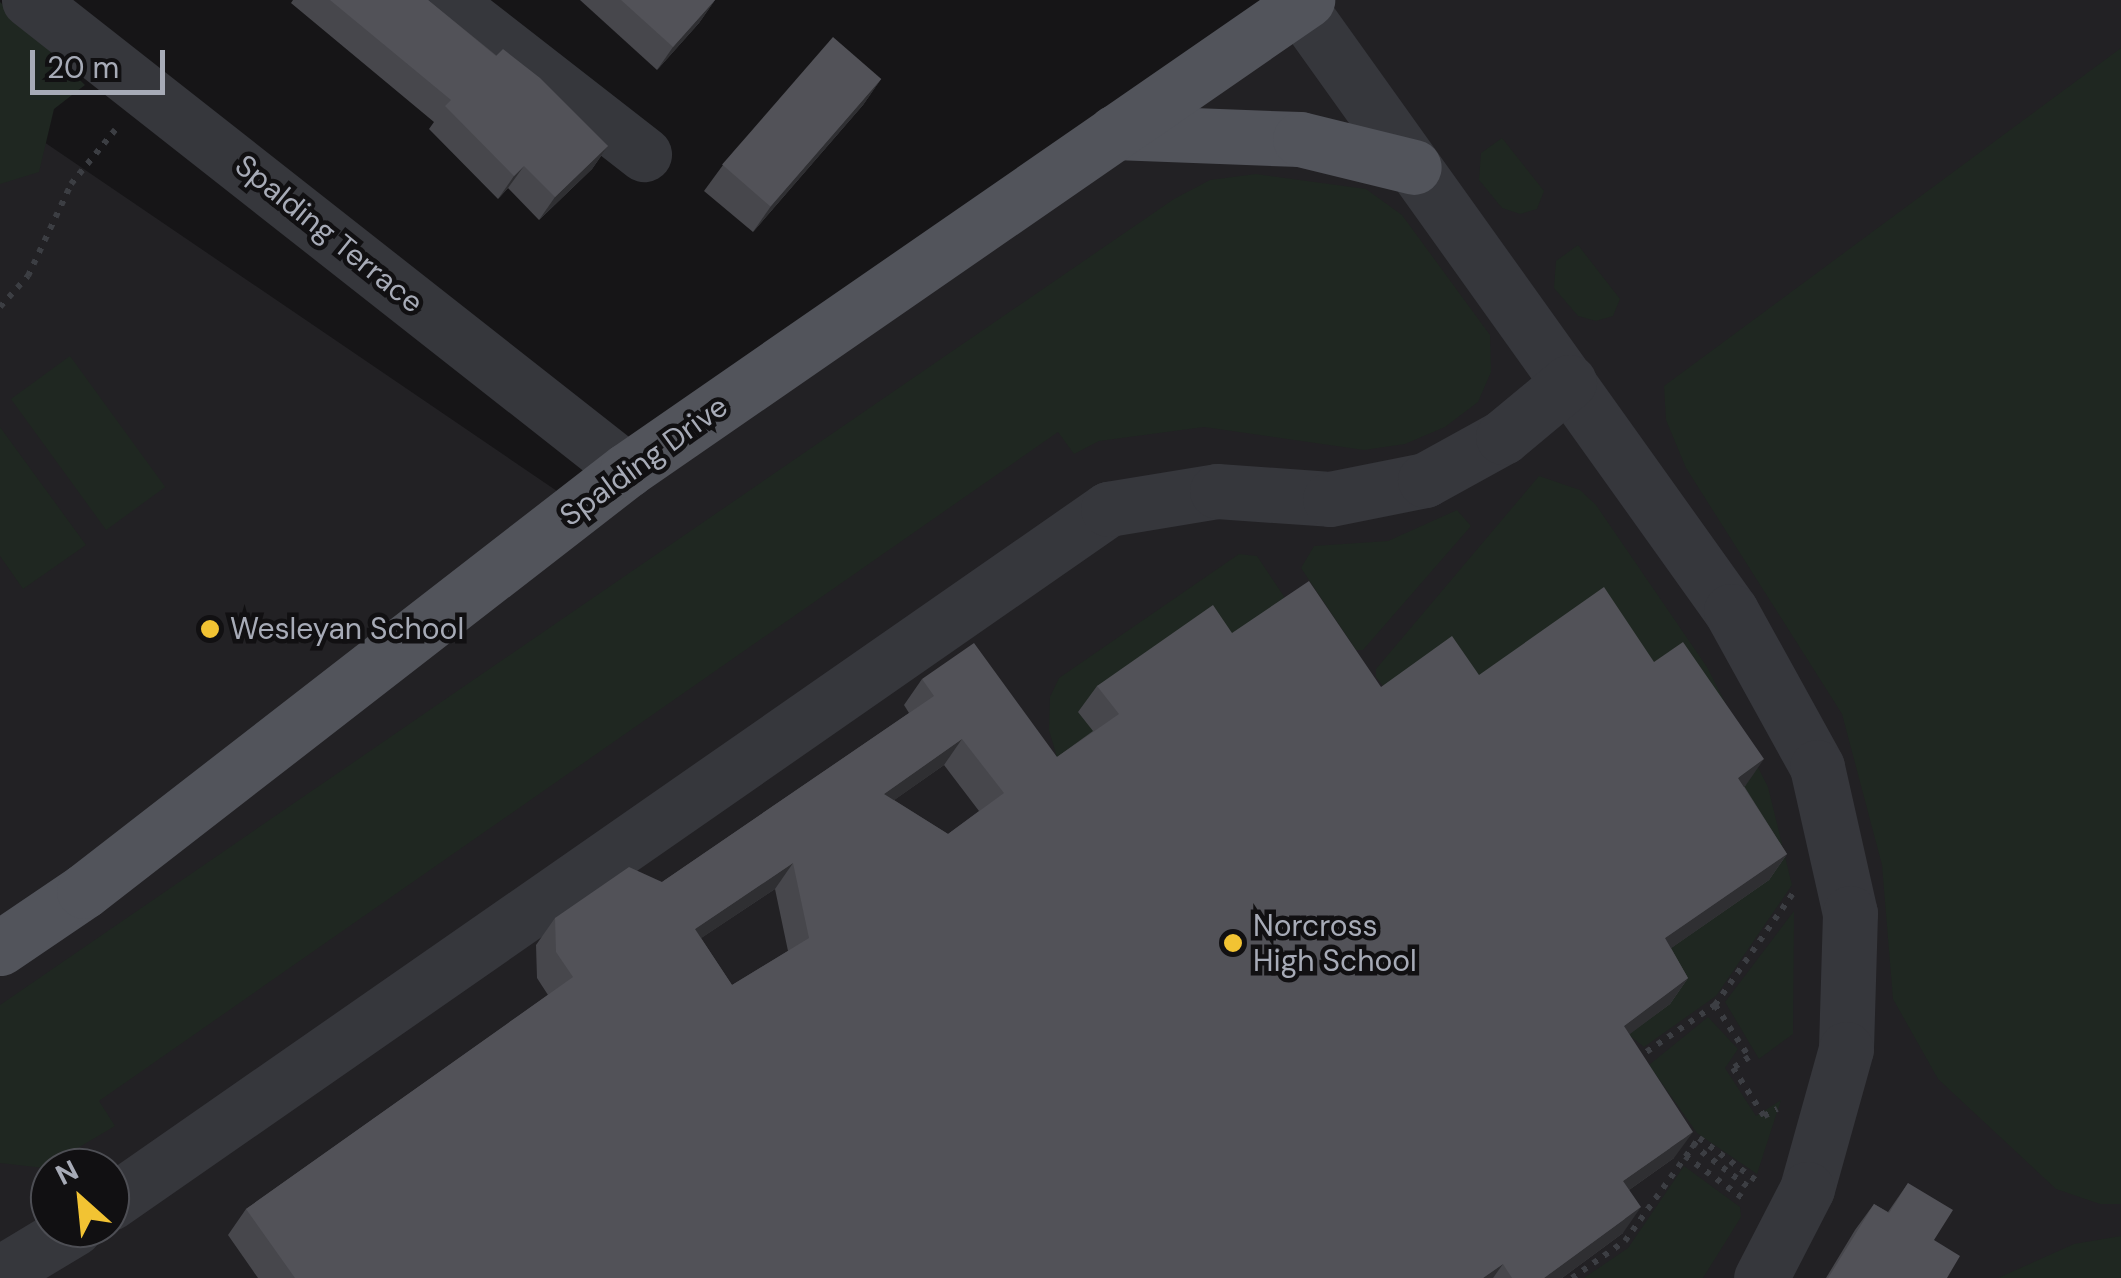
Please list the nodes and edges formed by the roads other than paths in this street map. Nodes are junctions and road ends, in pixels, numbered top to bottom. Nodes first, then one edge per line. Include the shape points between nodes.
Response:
1 (29, 0) edge
2 (446, 0) edge
3 (1303, 3) edge
4 (1115, 132) junction
5 (644, 154) dead end
6 (1414, 167) junction
7 (1568, 382) junction
8 (627, 470) junction
9 (0, 948) edge
10 (130, 1188) edge
11 (41, 1248) edge
12 (0, 1273) edge
13 (1761, 1278) edge

1 - 8 street, Spalding Terrace
2 - 5 street
3 - 4 main road, Spalding Drive
3 - 6 street
4 - 6 main road via 1300,139
4 - 8 main road, Spalding Drive
6 - 7 street
7 - 10 street via 1503,437 1424,480 1330,499 1216,491 1108,509
7 - 13 street via 1731,611 1817,766 1850,913 1846,1049 1807,1189
8 - 9 main road, Spalding Drive via 84,891
11 - 12 street

